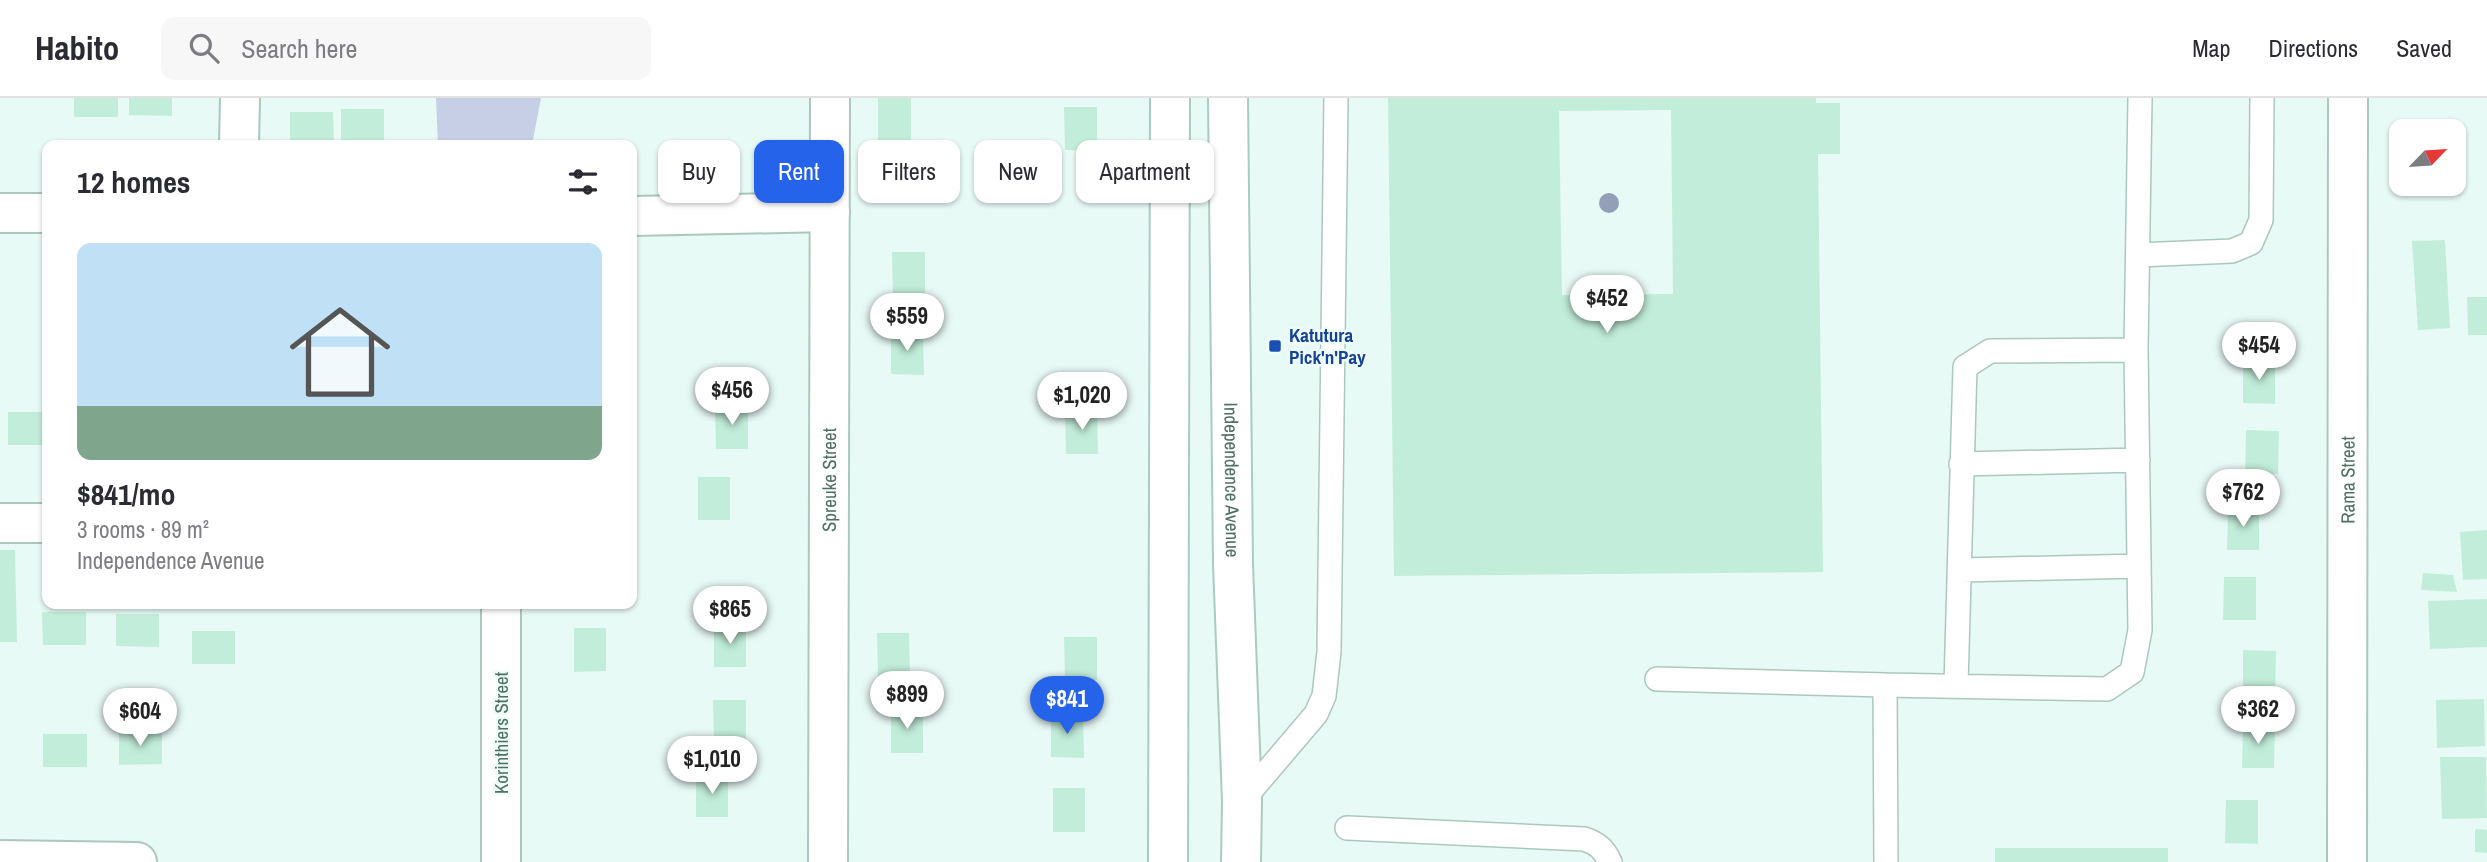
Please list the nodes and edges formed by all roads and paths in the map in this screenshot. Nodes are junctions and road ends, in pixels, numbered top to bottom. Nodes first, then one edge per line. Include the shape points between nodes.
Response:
1 (240, 98) edge
2 (830, 98) edge
3 (1170, 98) edge
4 (1227, 98) edge
5 (1336, 98) edge
6 (2140, 98) edge
7 (2262, 98) edge
8 (2348, 98) edge
9 (240, 140) edge
10 (830, 212) junction
11 (0, 213) edge
12 (42, 213) edge
13 (637, 216) edge
14 (2138, 255) junction
15 (2136, 350) junction
16 (2138, 460) junction
17 (1961, 464) junction
18 (0, 523) edge
19 (42, 523) edge
20 (2139, 566) junction
21 (1961, 569) junction
22 (501, 609) edge
23 (1657, 679) dead end
24 (1885, 685) junction
25 (1956, 685) junction
26 (1242, 801) junction
27 (1347, 828) dead end
28 (0, 860) edge
29 (137, 862) edge
30 (501, 862) edge
31 (828, 862) edge
32 (1168, 862) edge
33 (1241, 862) edge
34 (1610, 862) edge
35 (1886, 862) edge
36 (2347, 862) edge

1 - 9 street
2 - 10 street, Spreuke Street
3 - 32 street
4 - 26 street, Independence Avenue via 1233,564
5 - 26 lane via 1329,652 1324,696 1316,714
6 - 14 lane
7 - 14 lane via 2261,220 2251,243 2232,251
8 - 36 street, Rama Street
10 - 13 street
10 - 31 street, Spreuke Street
11 - 12 street
14 - 15 lane
15 - 16 lane
15 - 17 lane via 1990,351 1965,368
16 - 17 lane
16 - 20 lane
17 - 21 lane
18 - 19 street
20 - 21 lane
20 - 25 lane via 2140,630 2132,673 2107,690
21 - 25 lane
22 - 30 street, Korinthiers Street
23 - 24 lane
24 - 25 lane
24 - 35 lane
26 - 33 street, Independence Avenue
27 - 34 lane via 1584,839 1595,842
28 - 29 street

